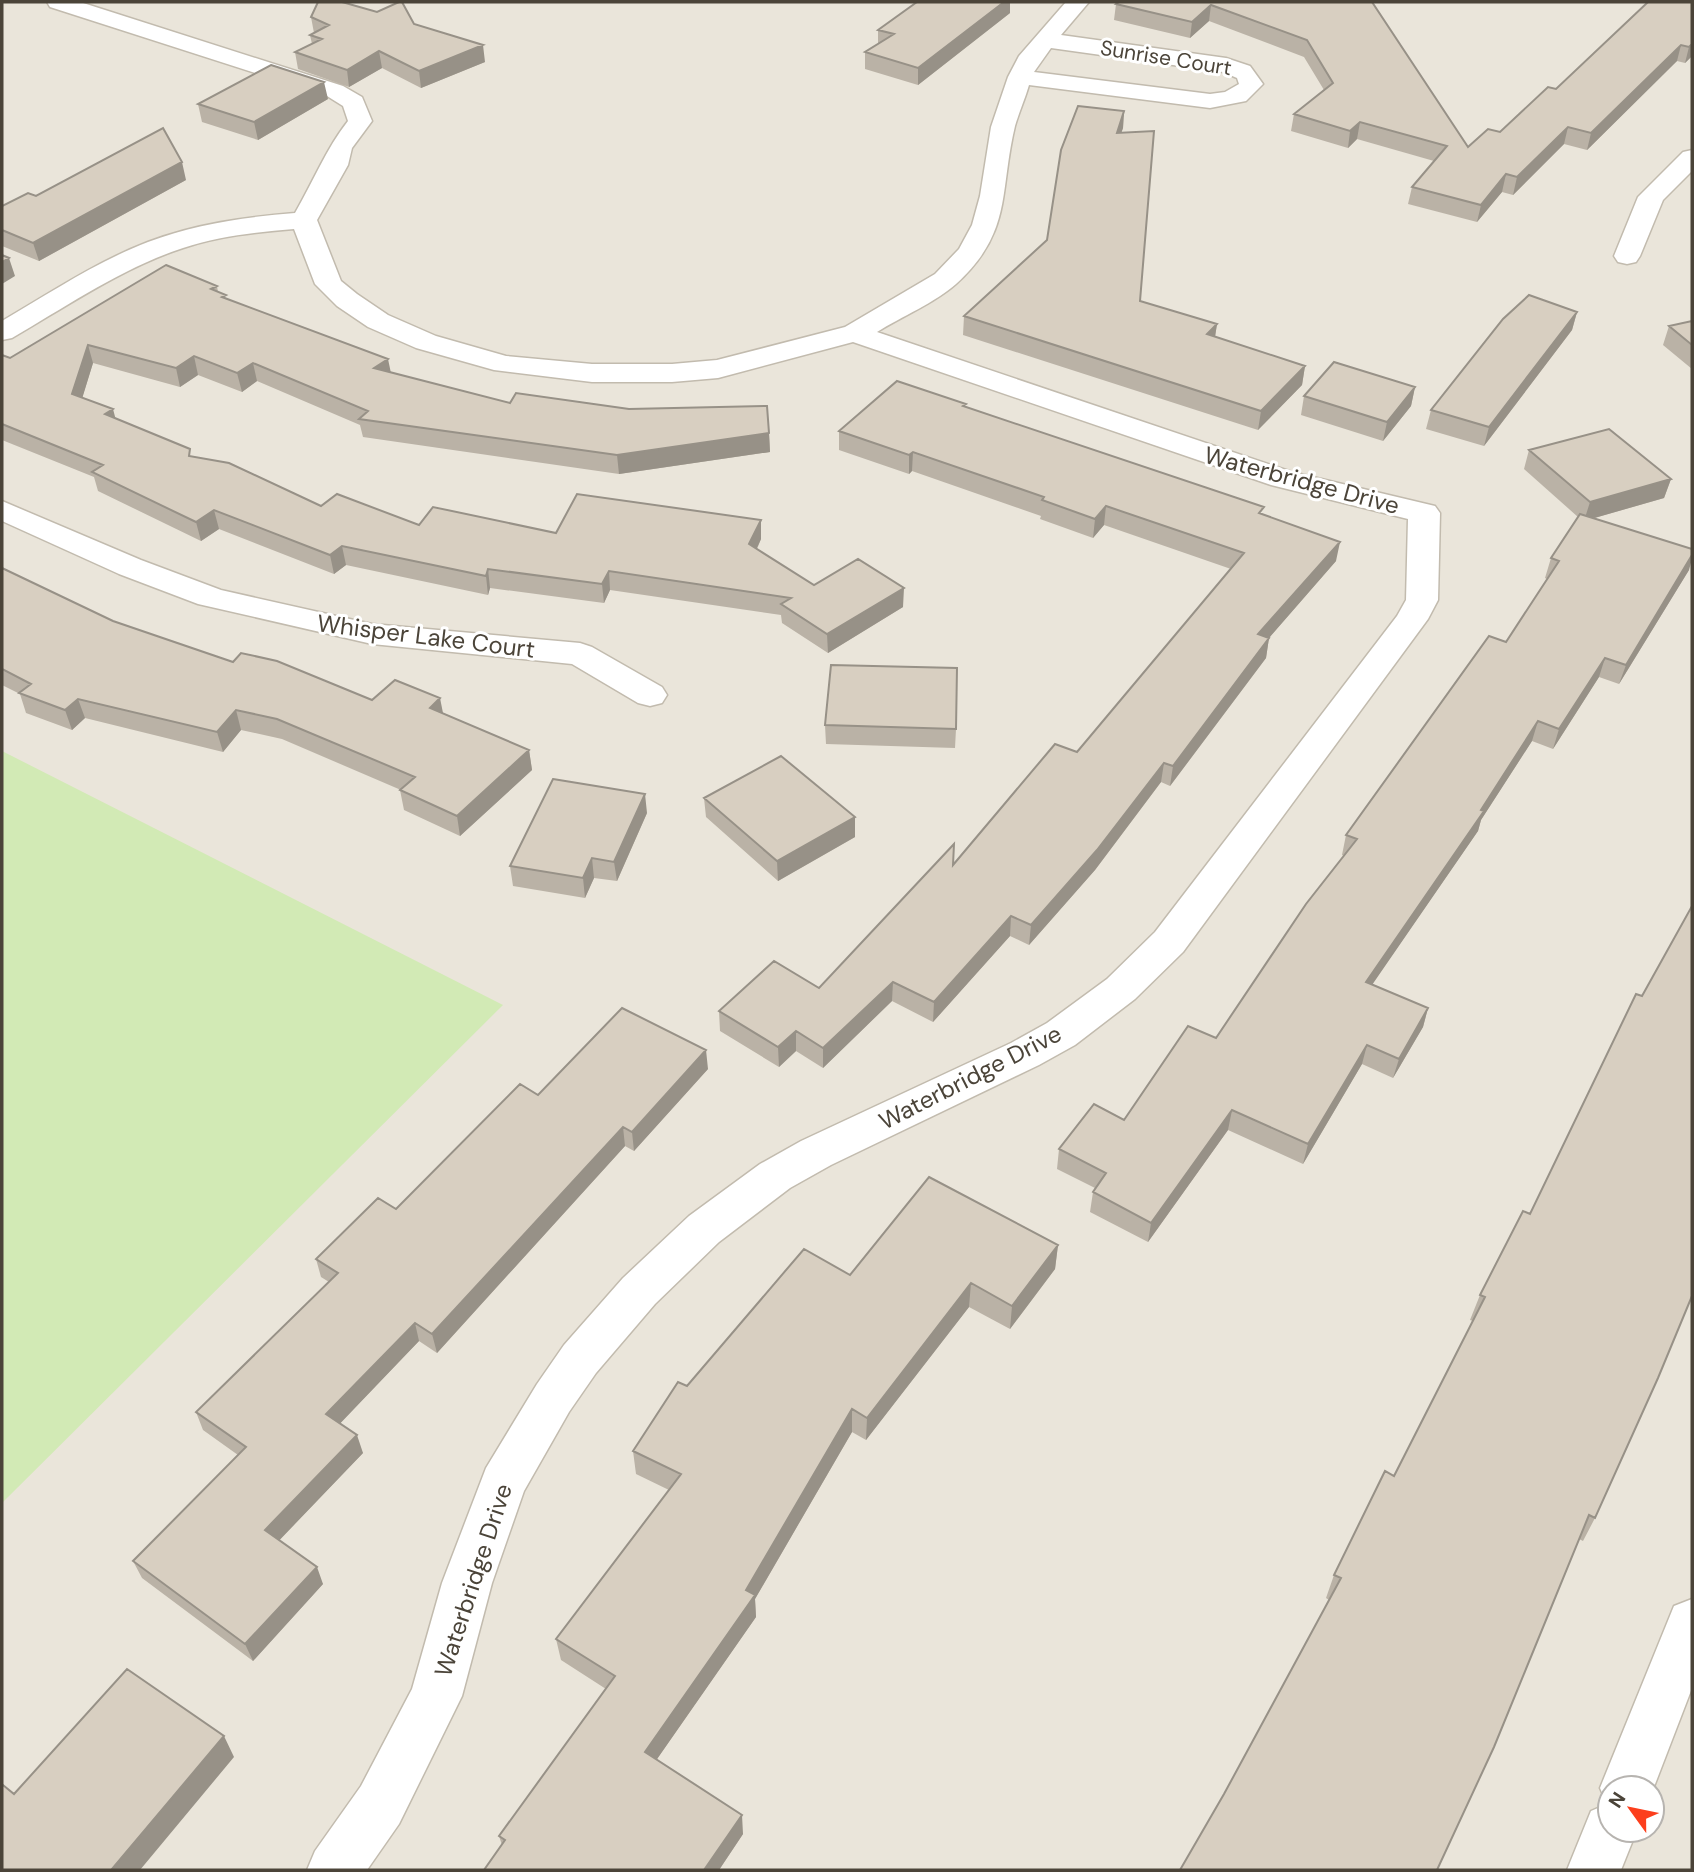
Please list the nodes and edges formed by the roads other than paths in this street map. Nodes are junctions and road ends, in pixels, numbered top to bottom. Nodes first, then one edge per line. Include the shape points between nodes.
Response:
1 (58, 2) edge
2 (1078, 2) edge
3 (1045, 40) junction
4 (1020, 77) junction
5 (1692, 157) edge
6 (304, 220) junction
7 (1627, 256) dead end
8 (2, 332) edge
9 (855, 333) junction
10 (2, 510) edge
11 (650, 695) dead end
12 (1692, 1623) edge
13 (1632, 1774) edge
14 (1604, 1844) edge
15 (334, 1870) edge
16 (1594, 1870) edge

1 - 6 street via 335,91 354,102 360,121 340,147
2 - 3 street
3 - 4 street
3 - 4 street, Sunrise Court via 1226,65 1242,70 1251,84 1238,96 1210,101
4 - 9 street via 1003,127 985,225 970,253 945,279
5 - 7 street via 1651,197
6 - 8 street via 247,225 161,247 114,268
6 - 9 street via 329,284 346,300 378,321 426,342 504,364 592,373 718,369
9 - 15 street, Waterbridge Drive via 1282,479 1424,513 1422,600 1169,942 1121,989 1061,1034 1025,1054 775,1176 704,1229 639,1290 580,1359 503,1483 467,1583 436,1696 380,1805
10 - 11 street, Whisper Lake Court via 130,568 210,597 372,634 580,654
12 - 13 street
14 - 16 street

